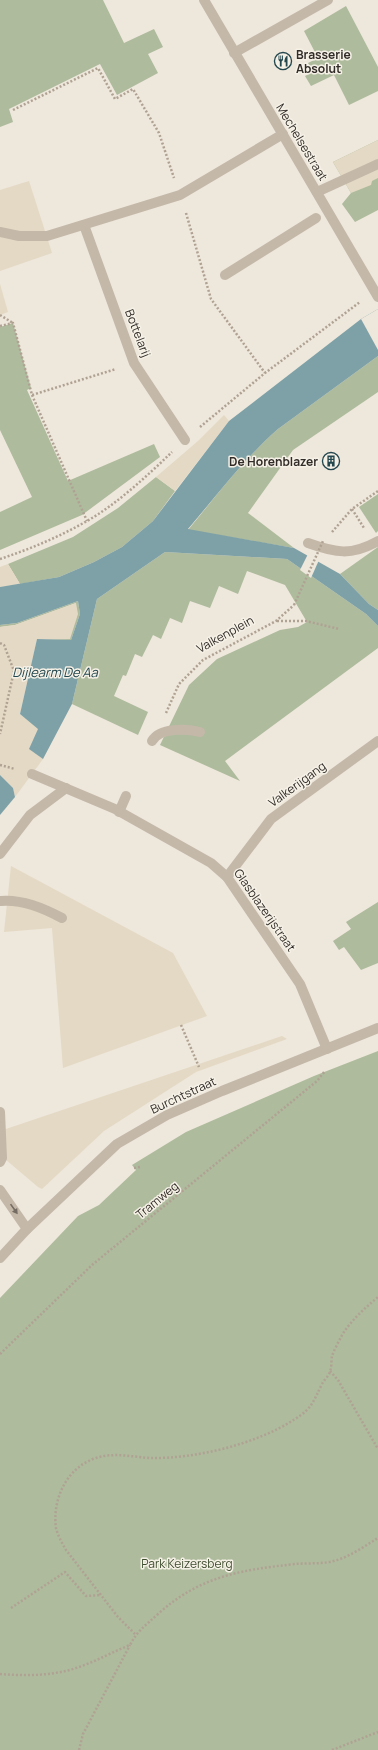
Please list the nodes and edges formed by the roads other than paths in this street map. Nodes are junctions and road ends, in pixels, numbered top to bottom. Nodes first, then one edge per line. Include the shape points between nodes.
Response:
1 (204, 0) edge
2 (328, 0) edge
3 (234, 52) junction
4 (283, 134) junction
5 (378, 164) edge
6 (317, 192) junction
7 (316, 218) dead end
8 (84, 225) junction
9 (0, 232) edge
10 (225, 275) dead end
11 (378, 297) edge
12 (185, 440) dead end
13 (378, 541) edge
14 (308, 543) dead end
15 (200, 732) dead end
16 (153, 739) road end
17 (378, 741) edge
18 (32, 774) dead end
19 (66, 788) junction
20 (126, 796) dead end
21 (119, 812) junction
22 (0, 854) edge
23 (228, 877) junction
24 (0, 901) edge
25 (62, 918) dead end
26 (378, 1028) edge
27 (327, 1049) junction
28 (0, 1112) edge
29 (0, 1162) edge
30 (0, 1190) edge
31 (27, 1229) junction
32 (0, 1258) edge

1 - 3 street, Mechelsestraat
2 - 3 street
3 - 4 street, Mechelsestraat
4 - 6 street, Mechelsestraat
4 - 8 street via 180,195
5 - 6 street
6 - 11 street, Mechelsestraat
7 - 10 street
8 - 9 street via 47,236 19,236
8 - 12 street, Bottelarij via 134,363
13 - 14 street via 345,553
15 - 16 street via 188,729 171,730
17 - 23 street, Valkerijgang via 271,819
18 - 19 street, Glasblazerijstraat
19 - 21 street, Glasblazerijstraat
19 - 22 street via 30,815
20 - 21 street
21 - 23 street, Glasblazerijstraat via 211,863
23 - 27 street, Glasblazerijstraat via 300,984
24 - 25 street via 39,906
26 - 27 street, Burchtstraat
27 - 31 street, Burchtstraat via 222,1091 168,1116 117,1144
28 - 29 street
30 -> 31 street
31 - 32 street, Burchtstraat

